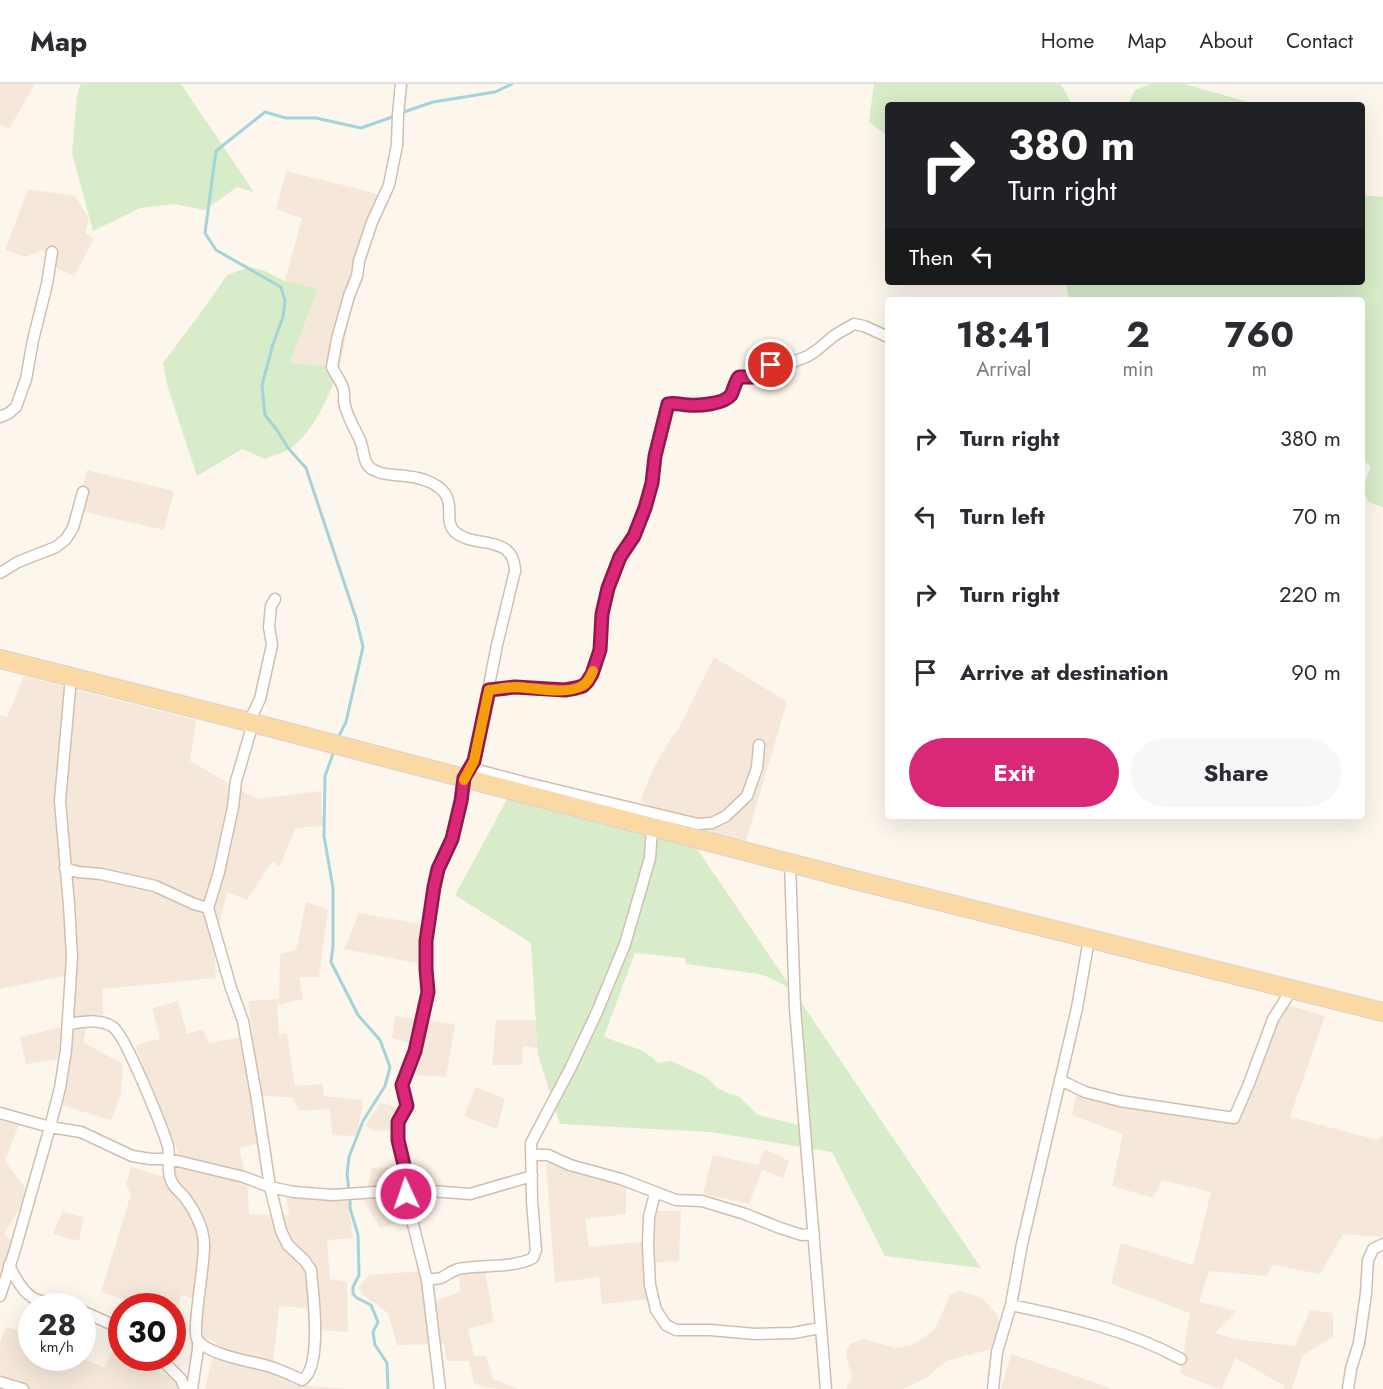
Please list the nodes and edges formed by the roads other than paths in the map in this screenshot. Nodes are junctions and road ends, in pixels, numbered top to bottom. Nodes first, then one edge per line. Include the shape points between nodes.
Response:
1 (401, 84) edge
2 (52, 252) dead end
3 (885, 336) edge
4 (0, 417) edge
5 (83, 492) dead end
6 (0, 573) edge
7 (275, 599) dead end
8 (0, 659) edge
9 (71, 677) junction
10 (489, 690) junction
11 (251, 722) junction
12 (759, 745) dead end
13 (467, 773) junction
14 (652, 827) junction
15 (790, 863) junction
16 (65, 868) junction
17 (208, 908) junction
18 (1089, 939) junction
19 (1292, 989) junction
20 (1383, 1012) edge
21 (69, 1024) junction
22 (1060, 1080) junction
23 (0, 1113) edge
24 (50, 1128) junction
25 (531, 1155) junction
26 (169, 1159) junction
27 (531, 1176) junction
28 (270, 1187) junction
29 (656, 1193) junction
30 (406, 1195) junction
31 (814, 1234) junction
32 (1383, 1244) edge
33 (9, 1265) junction
34 (427, 1280) junction
35 (2, 1283) edge
36 (29, 1293) edge
37 (0, 1296) edge
38 (1011, 1305) junction
39 (820, 1328) junction
40 (198, 1340) junction
41 (1181, 1359) dead end
42 (173, 1371) edge
43 (0, 1382) edge
44 (23, 1389) edge
45 (185, 1389) edge
46 (192, 1389) edge
47 (440, 1389) edge
48 (826, 1389) edge
49 (993, 1389) edge
50 (1348, 1389) edge

1 - 10 street via 397,145 389,185 359,261 332,368 344,388 350,421 370,467 384,474 430,482 448,498 449,520 457,534 499,545 513,558 515,571
2 - 4 street via 26,379 16,407
3 - 10 street via 855,324 808,356 788,364 771,365 755,377 739,377 724,400 668,404 645,508 608,588 600,650 587,682 565,690
5 - 6 street via 66,539
7 - 11 street via 269,627 272,645
8 - 9 main road
9 - 11 main road
9 - 16 street via 60,801
10 - 13 street via 474,761
11 - 13 main road
11 - 17 street
12 - 13 street via 757,768 747,796 726,816 712,823 698,824
13 - 14 main road
13 - 30 street via 452,839 434,887 426,941 427,999 402,1085 407,1106 398,1122 398,1140
14 - 15 main road
14 - 25 street via 650,858 626,944 571,1067 531,1143
15 - 18 main road
15 - 31 street via 795,1008
16 - 17 street via 155,886
16 - 21 street via 72,957
17 - 28 street via 243,1021
18 - 19 main road
18 - 22 street
19 - 20 main road
19 - 22 street via 1273,1020 1234,1118 1120,1101 1085,1092
21 - 24 street
21 - 26 street via 103,1022 115,1028 142,1082 168,1147
22 - 38 street
23 - 24 street
24 - 26 street via 81,1132 132,1156
24 - 33 street
25 - 27 street
25 - 29 street via 548,1155
26 - 28 street
26 - 40 street via 170,1178 196,1216 204,1244 195,1330
27 - 30 street via 470,1194 431,1191
27 - 34 street via 536,1250 533,1258 455,1270
28 - 30 street via 333,1195
28 - 40 street via 281,1231 310,1270 315,1336 307,1377 302,1380 238,1360 209,1349
29 - 31 street via 676,1200 702,1201 802,1235
29 - 39 street via 649,1217 650,1285 656,1310 666,1325 676,1330 755,1334
30 - 34 street
31 - 39 street
32 - 50 street via 1373,1249 1368,1260 1359,1343
33 - 35 street
33 - 36 street
34 - 47 street
35 - 37 street
38 - 41 street via 1099,1325
38 - 49 street via 997,1352
39 - 48 street
40 - 46 street
42 - 45 street
43 - 44 street

